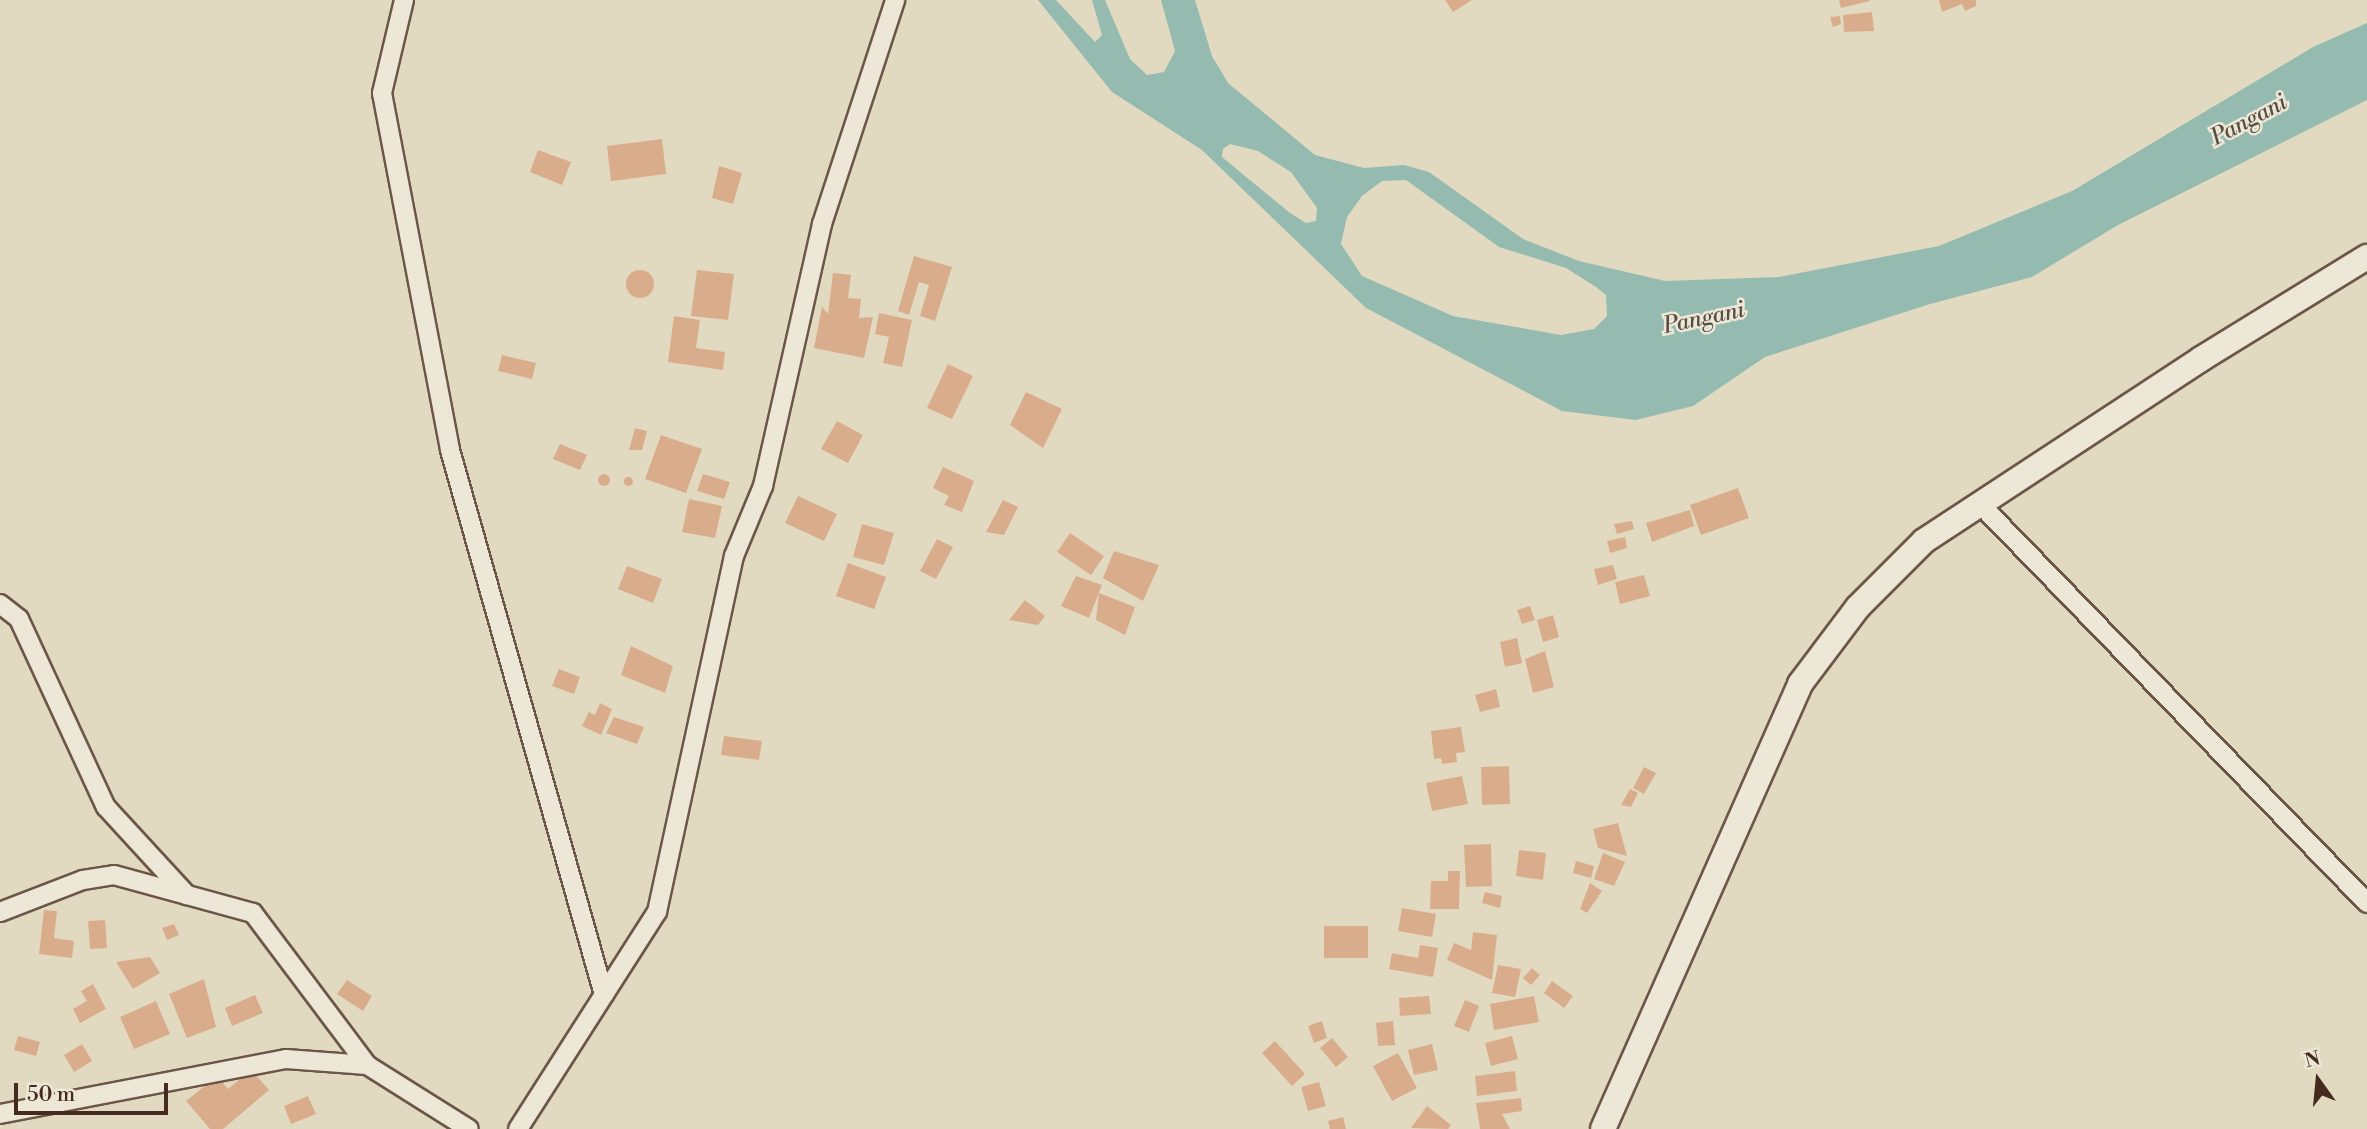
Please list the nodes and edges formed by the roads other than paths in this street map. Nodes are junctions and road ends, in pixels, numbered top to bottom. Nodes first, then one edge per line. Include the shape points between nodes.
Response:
1 (404, 0) edge
2 (895, 0) edge
3 (2367, 257) edge
4 (1980, 504) junction
5 (0, 604) edge
6 (187, 895) junction
7 (2367, 903) edge
8 (0, 912) edge
9 (604, 995) junction
10 (367, 1065) junction
11 (0, 1114) edge
12 (469, 1129) edge
13 (518, 1129) edge
14 (1603, 1129) edge

1 - 9 street via 382,93 450,450
2 - 9 street via 822,224 763,486 734,556 657,912
3 - 4 main road
4 - 7 street
4 - 14 main road via 1924,541 1858,607 1800,684
5 - 6 street via 19,619 106,807
6 - 8 street via 114,875 83,880
6 - 10 street via 253,913
9 - 13 street
10 - 11 street via 286,1059
10 - 12 street

